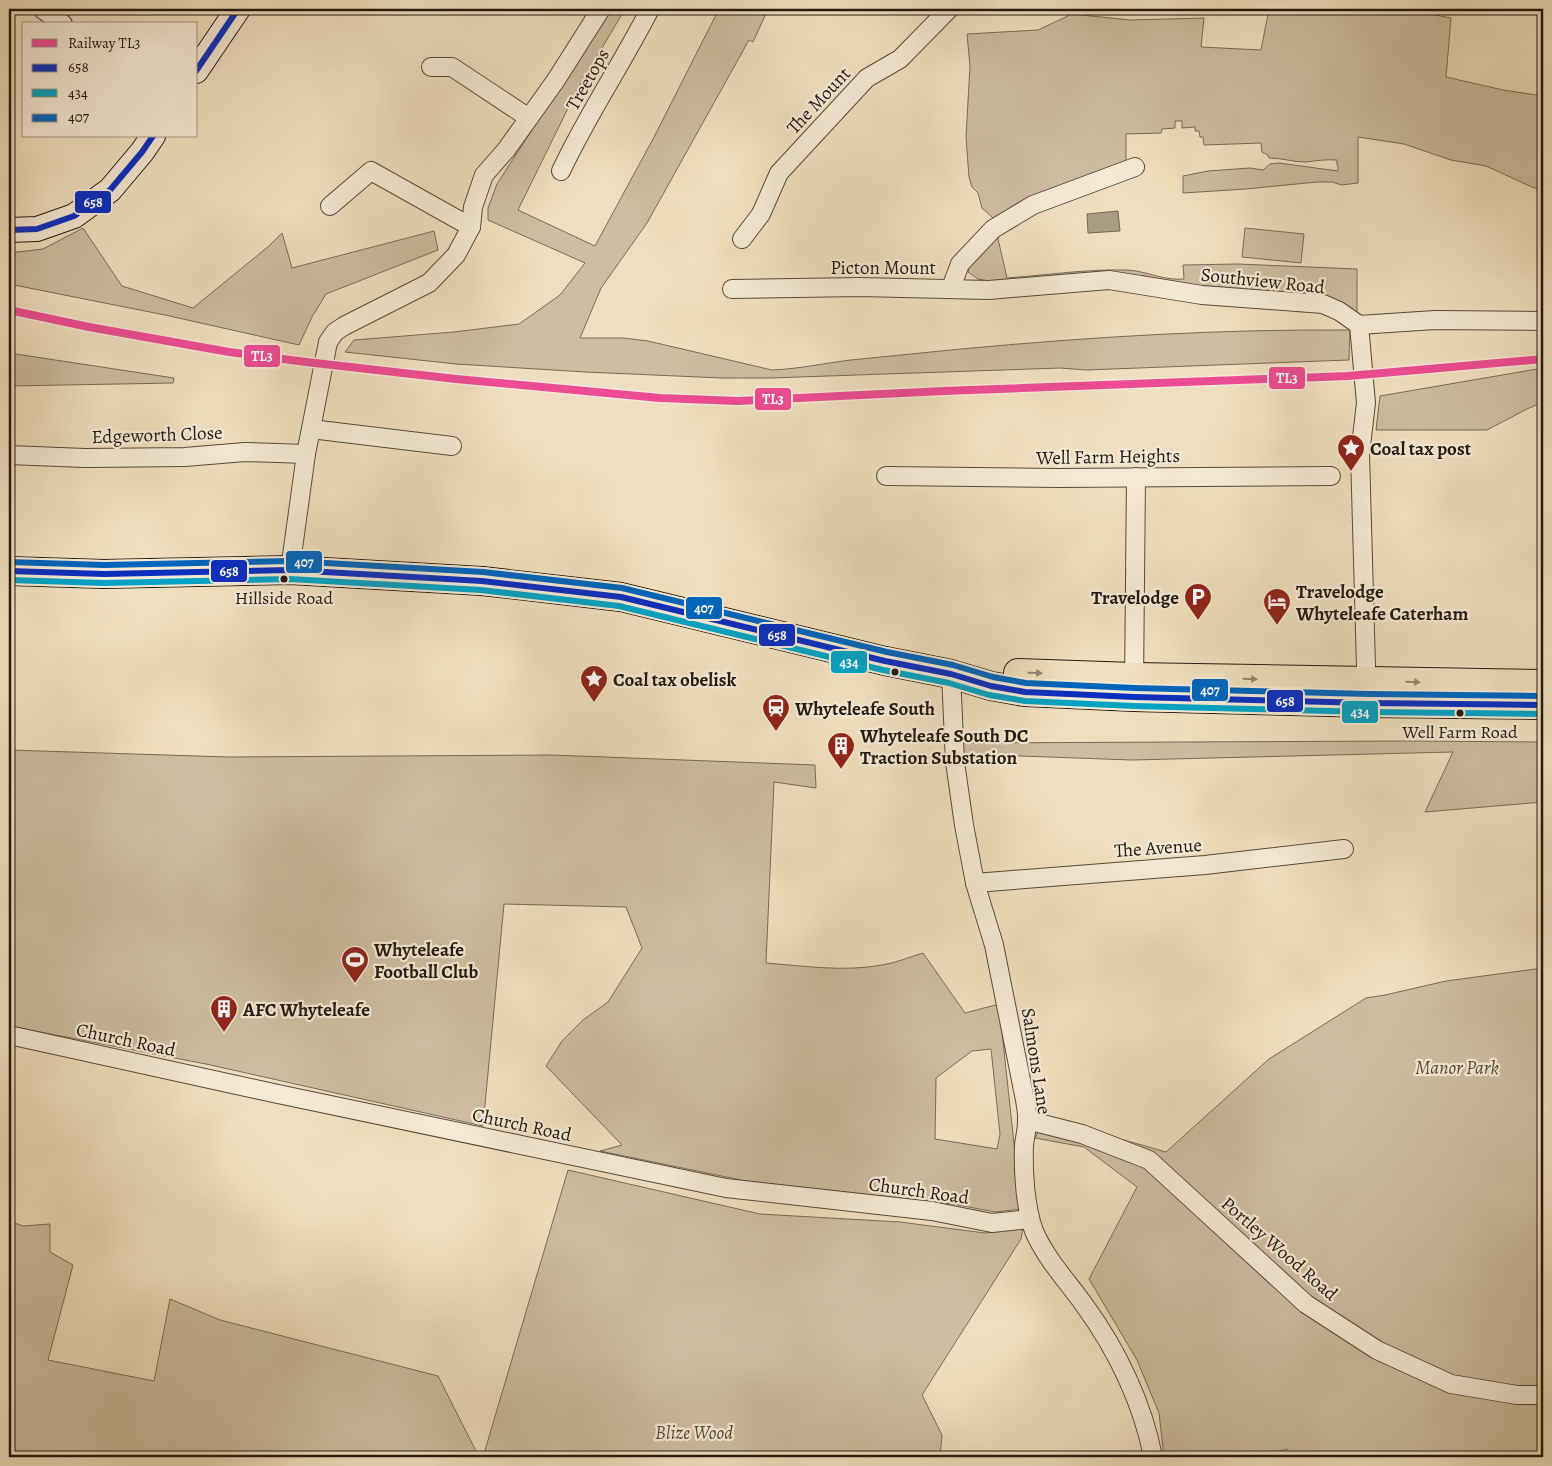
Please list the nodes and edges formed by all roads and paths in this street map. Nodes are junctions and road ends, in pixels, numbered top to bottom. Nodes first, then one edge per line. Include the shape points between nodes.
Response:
1 (42, 9) edge
2 (238, 9) edge
3 (650, 9) edge
4 (949, 9) edge
5 (597, 10) edge
6 (60, 22) edge
7 (431, 66) dead end
8 (198, 68) edge
9 (529, 118) junction
10 (152, 138) edge
11 (1135, 167) dead end
12 (561, 171) dead end
13 (330, 206) dead end
14 (471, 227) junction
15 (9, 230) edge
16 (742, 239) dead end
17 (1035, 287) joint
18 (951, 288) junction
19 (732, 289) dead end
20 (1543, 321) edge
21 (1358, 325) junction
22 (311, 429) junction
23 (452, 446) dead end
24 (306, 454) junction
25 (9, 455) edge
26 (886, 476) dead end
27 (1331, 476) dead end
28 (1136, 477) junction
29 (290, 570) junction
30 (9, 571) edge
31 (952, 674) junction
32 (1543, 684) edge
33 (1134, 687) junction
34 (1369, 692) junction
35 (1543, 705) edge
36 (1344, 849) dead end
37 (975, 883) junction
38 (9, 1035) edge
39 (1027, 1120) junction
40 (1030, 1219) junction
41 (1543, 1395) edge
42 (1153, 1457) edge

1 - 6 street
2 - 8 street
3 - 12 street, Treetops
4 - 16 street, The Mount via 900,59 867,78 779,173 761,214
5 - 9 street via 556,80
7 - 9 street via 452,67
9 - 14 street via 484,175 473,207
10 - 15 street via 110,190 74,216 37,230
11 - 18 street via 1033,205 993,229 960,264
13 - 14 street via 370,171
14 - 22 street via 456,255 430,283 335,332 328,342
17 - 18 street, Picton Mount
17 - 21 street, Southview Road via 1109,280 1202,295 1323,304
18 - 19 street, Picton Mount
20 - 21 street via 1435,320
21 - 34 street via 1366,403 1360,454
22 - 23 street
22 - 24 street
24 - 25 street, Edgeworth Close via 245,452 185,457 85,458
24 - 29 street
26 - 28 street, Well Farm Heights
27 - 28 street, Well Farm Heights
28 - 33 street
29 - 30 highway via 104,574
29 - 31 highway via 482,581 621,597 885,661
31 - 33 highway via 990,672
31 - 37 street, Salmons Lane via 955,762
34 -> 32 highway
33 - 34 highway
34 - 35 highway
36 - 37 street, The Avenue via 1205,866
37 - 39 street, Salmons Lane via 1000,971
38 - 40 street, Church Road via 726,1188 932,1211 992,1223
39 - 40 street, Salmons Lane via 1024,1145
39 - 41 street, Portley Wood Road via 1082,1134 1149,1160 1306,1304 1377,1350 1451,1384 1517,1395
40 - 42 street, Salmons Lane via 1054,1265 1108,1342 1130,1385

